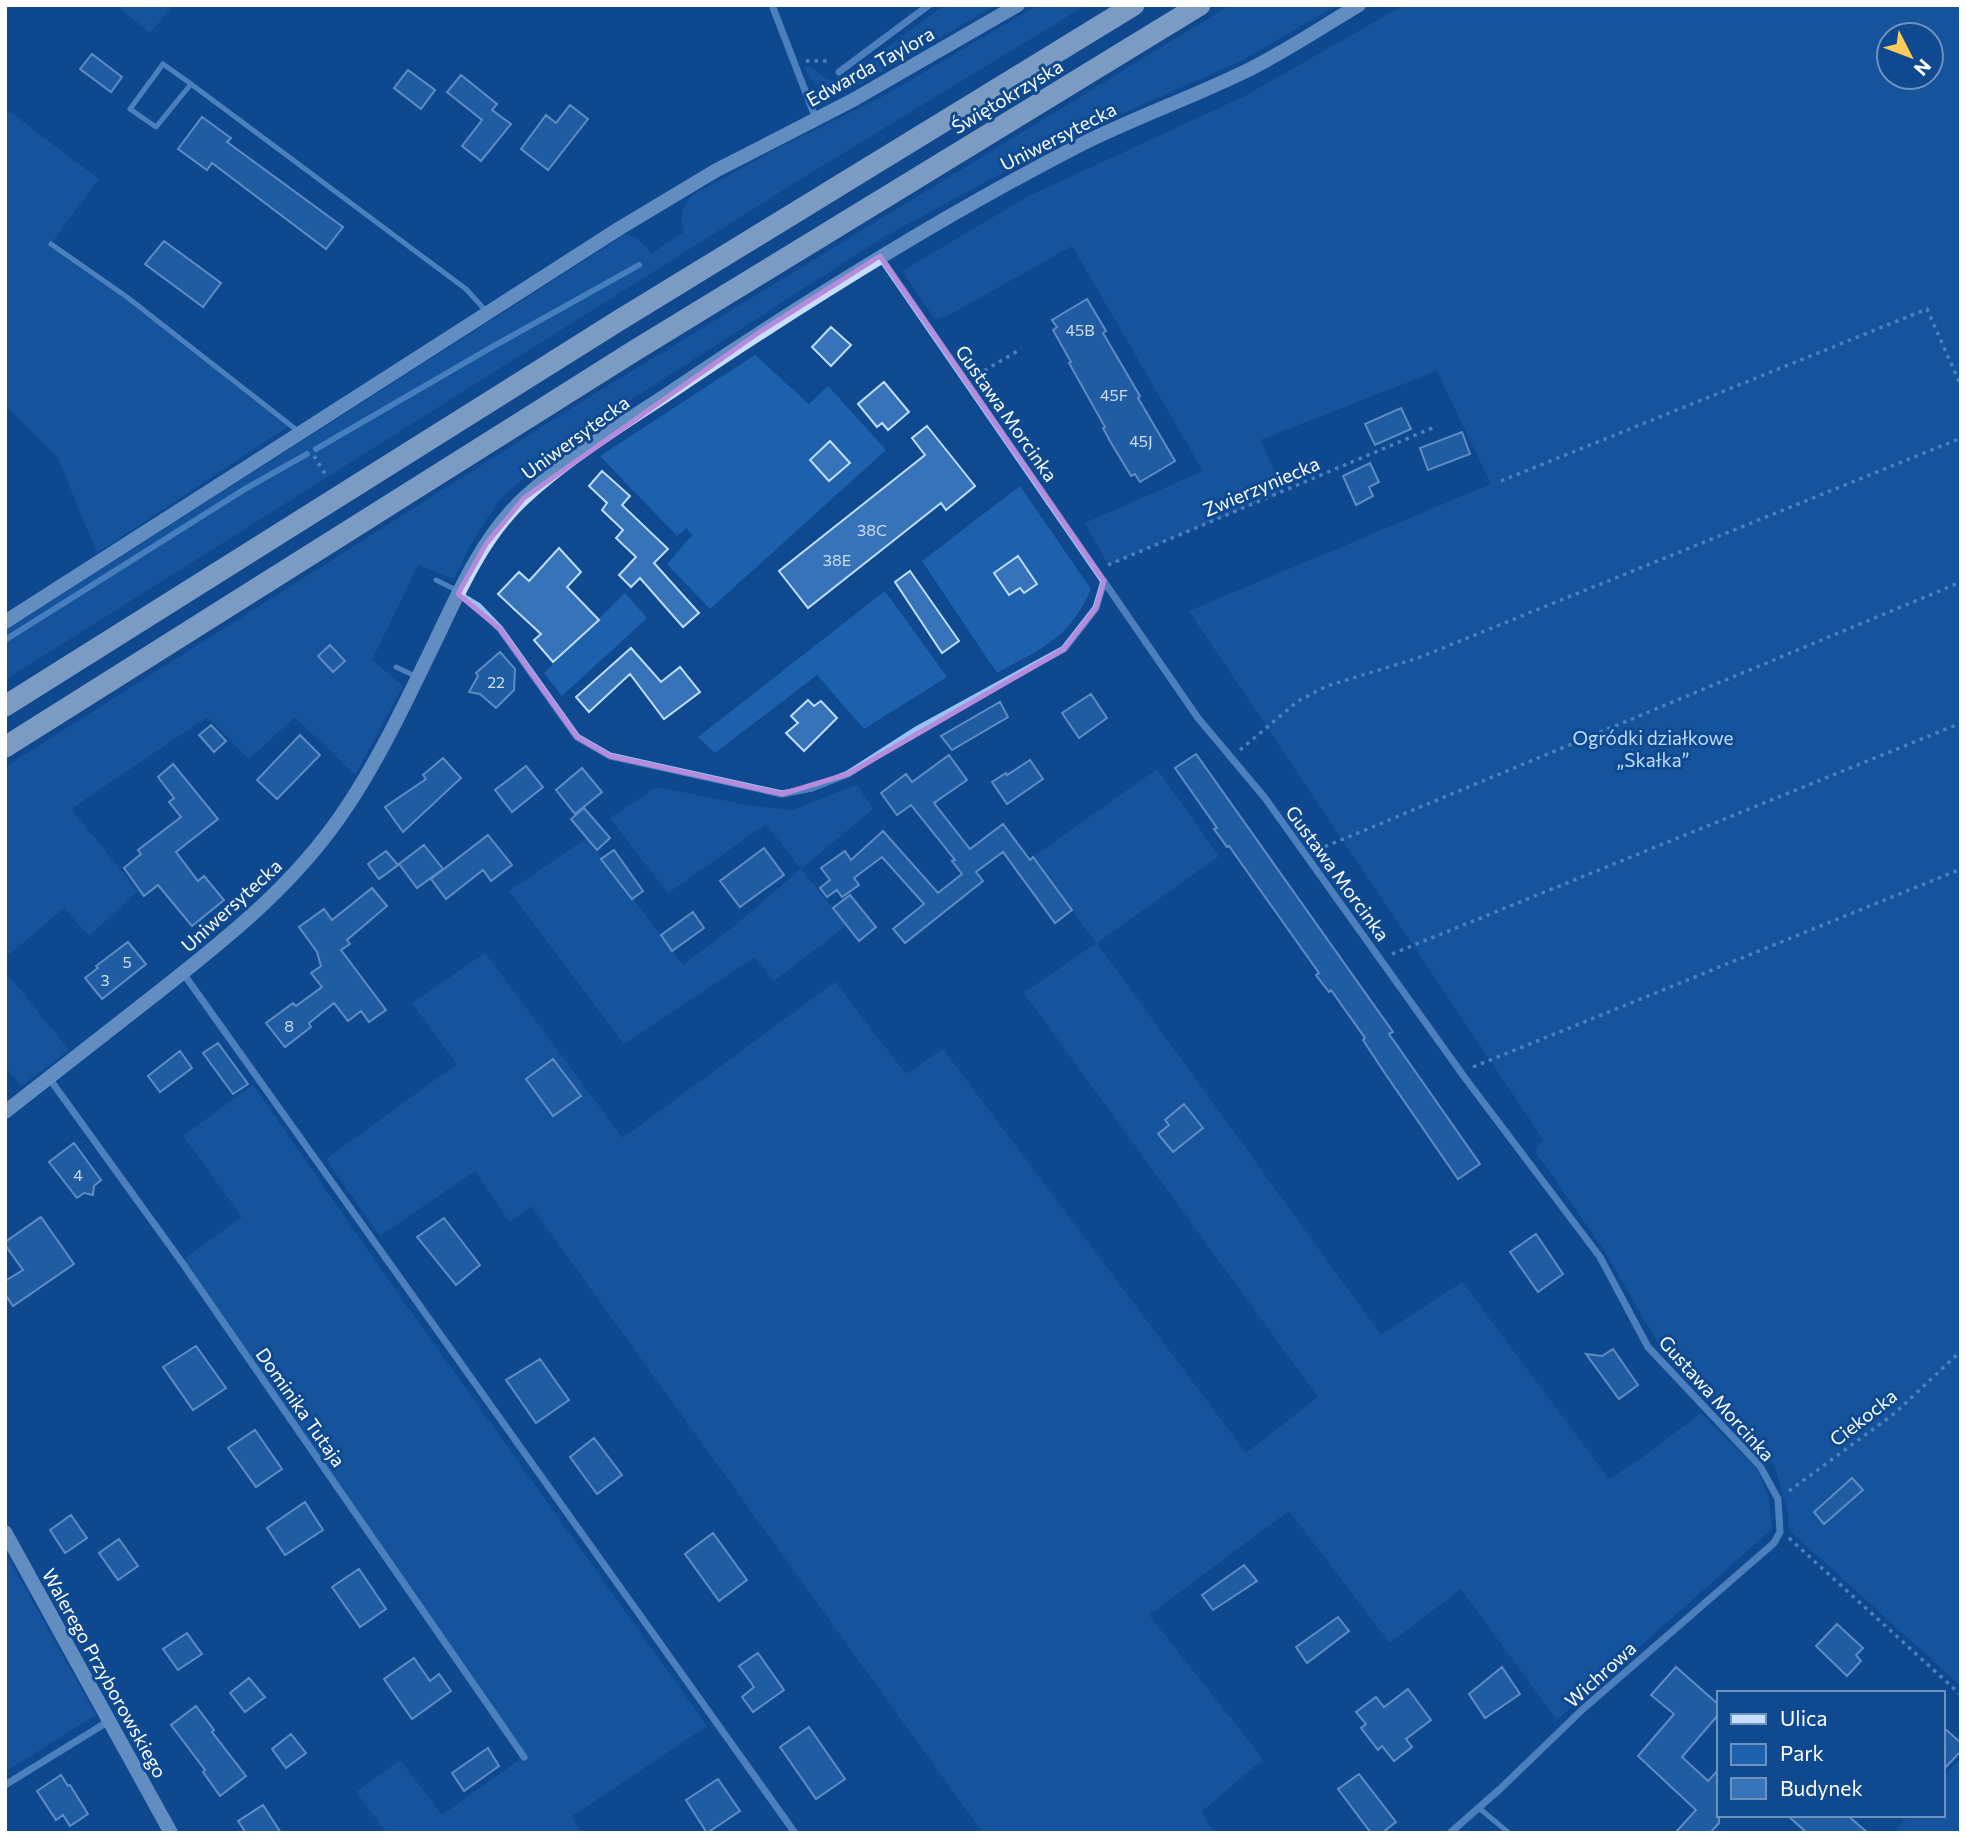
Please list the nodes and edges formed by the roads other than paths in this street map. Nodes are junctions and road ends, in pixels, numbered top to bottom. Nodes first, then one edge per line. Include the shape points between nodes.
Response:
1 (772, 5) edge
2 (929, 5) edge
3 (1018, 5) edge
4 (1134, 5) edge
5 (1200, 5) edge
6 (1359, 5) edge
7 (839, 72) dead end
8 (191, 84) junction
9 (816, 118) junction
10 (51, 244) dead end
11 (880, 256) junction
12 (488, 313) junction
13 (300, 433) junction
14 (436, 580) dead end
15 (1104, 581) junction
16 (458, 593) junction
17 (5, 622) edge
18 (396, 667) dead end
19 (418, 677) junction
20 (5, 706) edge
21 (5, 747) edge
22 (183, 973) junction
23 (49, 1078) junction
24 (5, 1112) edge
25 (5, 1532) edge
26 (1774, 1543) joint
27 (109, 1720) junction
28 (524, 1757) dead end
29 (5, 1786) edge
30 (1479, 1808) junction
31 (171, 1833) edge
32 (795, 1833) edge
33 (1450, 1833) edge
34 (1509, 1833) edge

1 - 9 street
2 - 7 street
3 - 9 street, Edwarda Taylora
4 - 20 highway, Świętokrzyska via 618,321
5 - 21 highway, Świętokrzyska via 838,225
6 - 11 street, Uniwersytecka via 1245,72 1083,144
8 - 8 lane via 163,64 130,109 156,127
8 - 12 lane via 466,289
9 - 12 street, Edwarda Taylora via 715,171
10 - 13 lane via 127,297
11 - 15 street, Gustawa Morcinka
11 - 16 street, Uniwersytecka via 553,473 505,517
12 - 13 street, Edwarda Taylora
13 - 17 street, Edwarda Taylora
14 - 16 lane
15 - 16 street via 1096,608 1064,649 918,729 848,774 782,794 610,756 577,737 500,629
15 - 26 street, Gustawa Morcinka via 1198,718 1265,798 1600,1257 1648,1348 1760,1466 1778,1499 1780,1532
16 - 19 street, Uniwersytecka
18 - 19 lane
19 - 22 street, Uniwersytecka via 382,750 329,833 262,908
22 - 23 street, Uniwersytecka
22 - 32 street
23 - 24 street, Uniwersytecka
23 - 28 street, Dominika Tutaja
25 - 27 street, Walerego Przyborowskiego
26 - 30 street, Wichrowa via 1583,1709
27 - 29 street
27 - 31 street, Walerego Przyborowskiego
30 - 33 street, Wichrowa
30 - 34 lane

